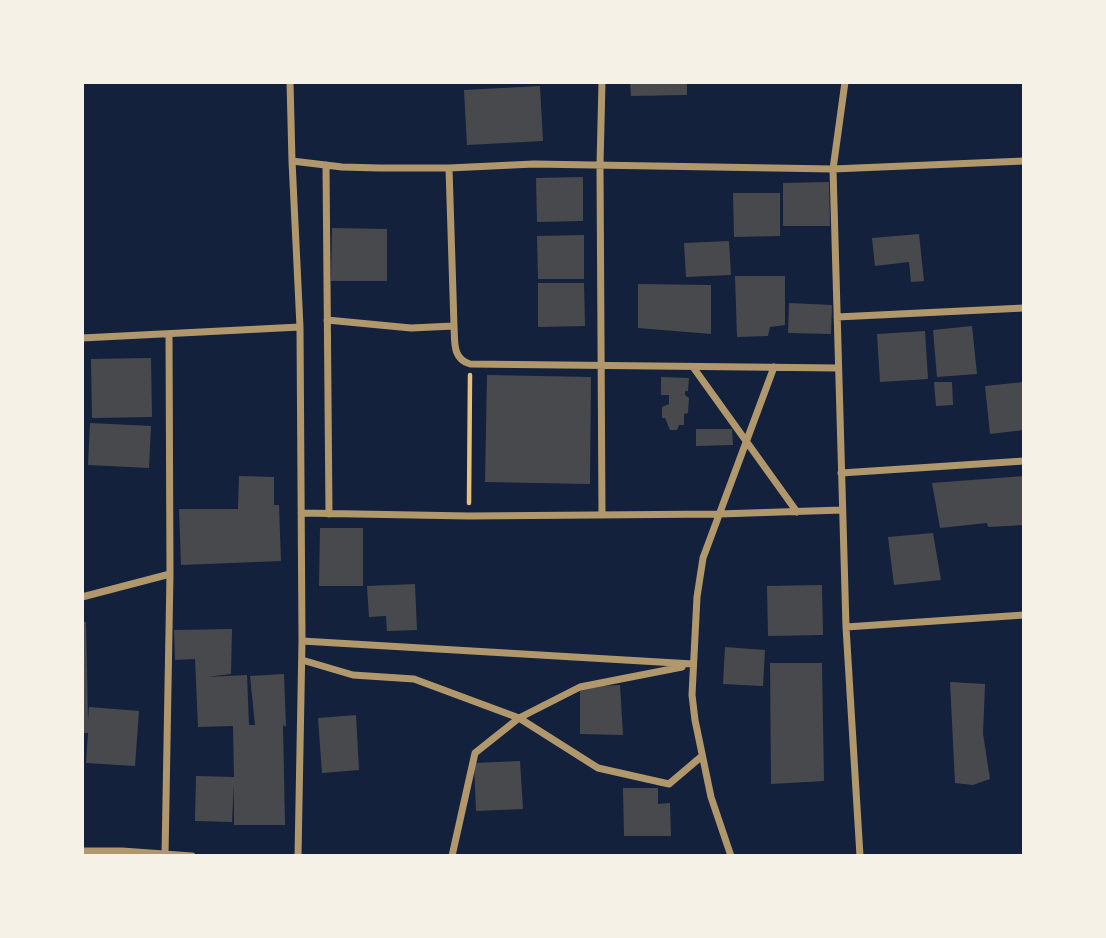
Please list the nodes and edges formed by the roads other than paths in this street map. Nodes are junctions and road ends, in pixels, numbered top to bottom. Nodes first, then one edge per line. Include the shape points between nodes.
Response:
1 (290, 82) edge
2 (602, 82) edge
3 (845, 82) edge
4 (1024, 161) edge
5 (292, 162) junction
6 (326, 165) junction
7 (600, 165) junction
8 (449, 168) junction
9 (833, 169) junction
10 (1024, 308) edge
11 (837, 317) junction
12 (327, 320) junction
13 (454, 326) junction
14 (300, 327) junction
15 (169, 334) junction
16 (82, 338) edge
17 (600, 366) junction
18 (693, 367) junction
19 (774, 367) junction
20 (838, 368) junction
21 (1024, 461) edge
22 (841, 473) junction
23 (842, 510) junction
24 (797, 512) junction
25 (302, 513) junction
26 (329, 514) junction
27 (719, 514) junction
28 (602, 515) junction
29 (170, 575) junction
30 (82, 597) edge
31 (1024, 615) edge
32 (846, 626) junction
33 (302, 641) junction
34 (302, 660) junction
35 (693, 664) junction
36 (519, 718) junction
37 (702, 756) junction
38 (84, 850) edge
39 (165, 855) edge
40 (192, 856) edge
41 (298, 856) edge
42 (452, 856) edge
43 (731, 856) edge
44 (860, 856) edge

1 - 5 street
2 - 7 street
3 - 9 street
4 - 9 street
5 - 6 street
5 - 14 street
6 - 8 street
6 - 12 street
7 - 8 street
7 - 9 street
7 - 17 street
8 - 13 street
9 - 11 street
10 - 11 street
11 - 20 street
12 - 13 street via 411,328
12 - 26 street
13 - 17 street via 457,355 470,364
14 - 15 street
14 - 25 street
15 - 16 street
15 - 29 street
17 - 18 street
17 - 28 street
18 - 19 street
18 - 24 street
19 - 20 street
19 - 27 street
20 - 22 street
21 - 22 street
22 - 23 street
23 - 24 street
23 - 32 street
24 - 27 street
25 - 26 street
25 - 33 street
26 - 28 street
27 - 28 street
27 - 35 street via 703,558
29 - 30 street
29 - 39 street
31 - 32 street
32 - 44 street
33 - 34 street
33 - 35 street
34 - 36 street via 353,674 414,679
34 - 41 street
35 - 36 street via 580,687
35 - 37 street via 692,695
36 - 37 street via 598,768 669,784
36 - 42 street via 475,753
37 - 43 street
38 - 39 street
39 - 40 street

